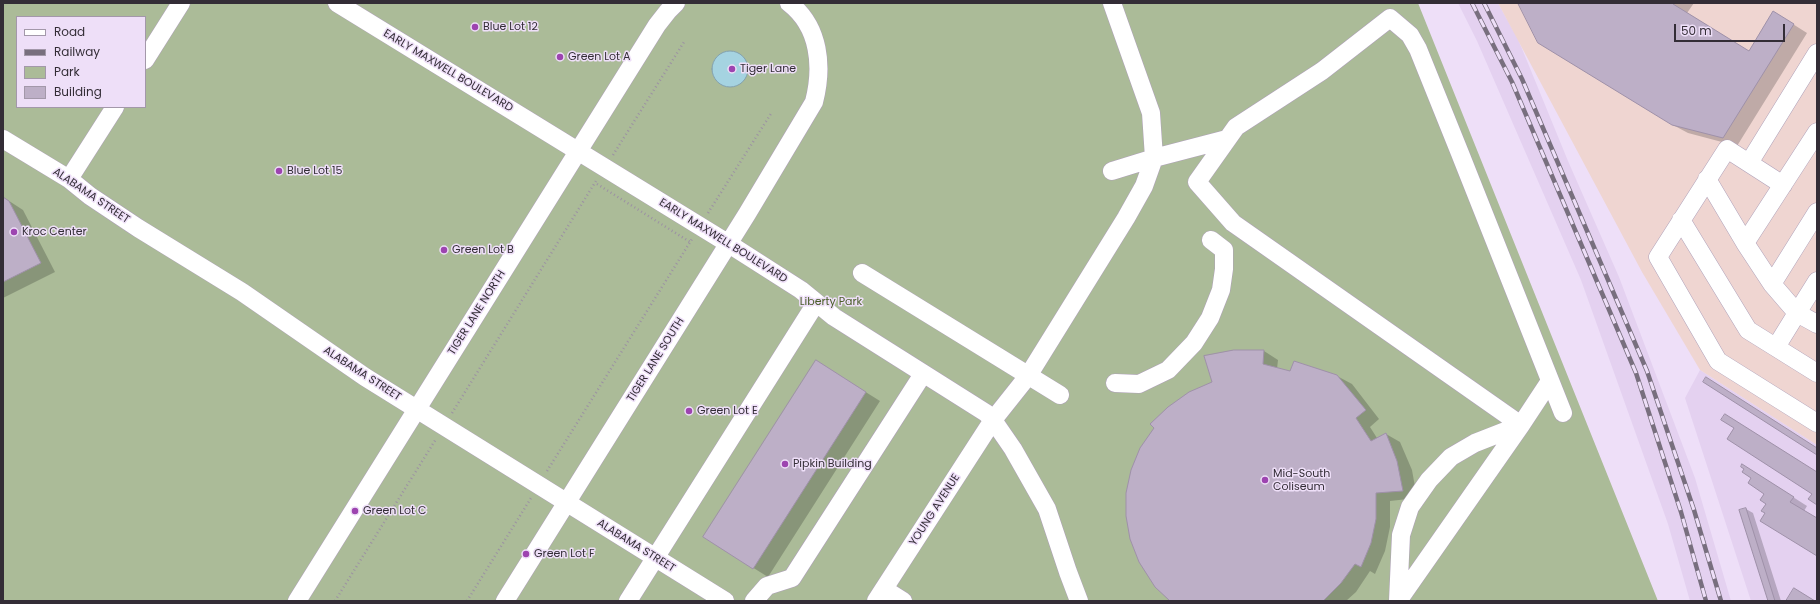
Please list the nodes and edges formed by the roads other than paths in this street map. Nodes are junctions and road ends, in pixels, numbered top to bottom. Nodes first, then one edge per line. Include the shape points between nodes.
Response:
1 (182, 3) edge
2 (337, 3) edge
3 (676, 3) edge
4 (789, 3) edge
5 (1112, 3) edge
6 (1817, 53) edge
7 (146, 58) edge
8 (114, 108) edge
9 (1817, 132) edge
10 (3, 139) edge
11 (1228, 139) junction
12 (579, 150) junction
13 (1154, 158) junction
14 (1748, 163) junction
15 (1112, 172) dead end
16 (1707, 179) junction
17 (69, 180) junction
18 (1783, 185) junction
19 (1817, 212) edge
20 (1681, 220) junction
21 (1211, 240) dead end
22 (1745, 243) junction
23 (729, 244) junction
24 (862, 274) dead end
25 (1817, 281) edge
26 (1772, 284) junction
27 (816, 303) junction
28 (1796, 313) junction
29 (1817, 324) edge
30 (1776, 347) junction
31 (1817, 373) edge
32 (923, 374) junction
33 (1028, 376) junction
34 (1550, 381) junction
35 (1115, 383) dead end
36 (1060, 395) dead end
37 (417, 410) junction
38 (1563, 412) dead end
39 (993, 420) junction
40 (1817, 423) edge
41 (1521, 425) junction
42 (566, 503) junction
43 (654, 558) junction
44 (880, 595) edge
45 (297, 601) edge
46 (505, 601) edge
47 (628, 601) edge
48 (725, 601) edge
49 (754, 601) edge
50 (903, 601) edge
51 (1079, 601) edge
52 (1398, 601) edge

1 - 7 street
2 - 12 street, EARLY MAXWELL BOULEVARD
3 - 12 street, TIGER LANE NORTH via 657,25
4 - 23 street, TIGER LANE SOUTH via 804,19 818,50 820,68 814,102
5 - 13 street via 1151,113
6 - 14 street
8 - 17 street
9 - 18 street
10 - 17 street, ALABAMA STREET
11 - 13 street
11 - 34 street via 1236,127 1322,71 1390,18 1410,35 1418,49
11 - 41 street via 1197,182 1233,223
12 - 23 street, EARLY MAXWELL BOULEVARD
12 - 37 street, TIGER LANE NORTH
13 - 15 street
13 - 33 street, YOUNG AVENUE via 1144,186 1126,218
14 - 16 street via 1727,149
14 - 18 street
16 - 20 street
16 - 22 street
17 - 37 street, ALABAMA STREET
18 - 22 street
19 - 26 street
20 - 30 street via 1748,330
20 - 40 street via 1658,257 1718,361
21 - 35 street via 1224,250 1221,290 1210,318 1194,343 1168,370 1139,384
22 - 26 street
23 - 27 street, EARLY MAXWELL BOULEVARD via 801,290
23 - 42 street, TIGER LANE SOUTH
24 - 33 street
25 - 28 street
26 - 28 street
27 - 32 street, EARLY MAXWELL BOULEVARD
27 - 43 street
28 - 29 street
28 - 30 street
30 - 31 street
32 - 39 street, EARLY MAXWELL BOULEVARD via 986,413
32 - 49 street via 792,578 767,586
33 - 36 street
33 - 39 street, YOUNG AVENUE
34 - 38 street
34 - 41 street
37 - 42 street, ALABAMA STREET
37 - 45 street, TIGER LANE NORTH
39 - 44 street, YOUNG AVENUE
39 - 51 street, EARLY MAXWELL BOULEVARD via 1013,449 1047,509
41 - 52 street
41 - 52 street via 1475,443 1451,457 1429,480 1410,507 1401,535
42 - 43 street, ALABAMA STREET
42 - 46 street, TIGER LANE SOUTH
43 - 47 street
43 - 48 street, ALABAMA STREET
44 - 50 street

